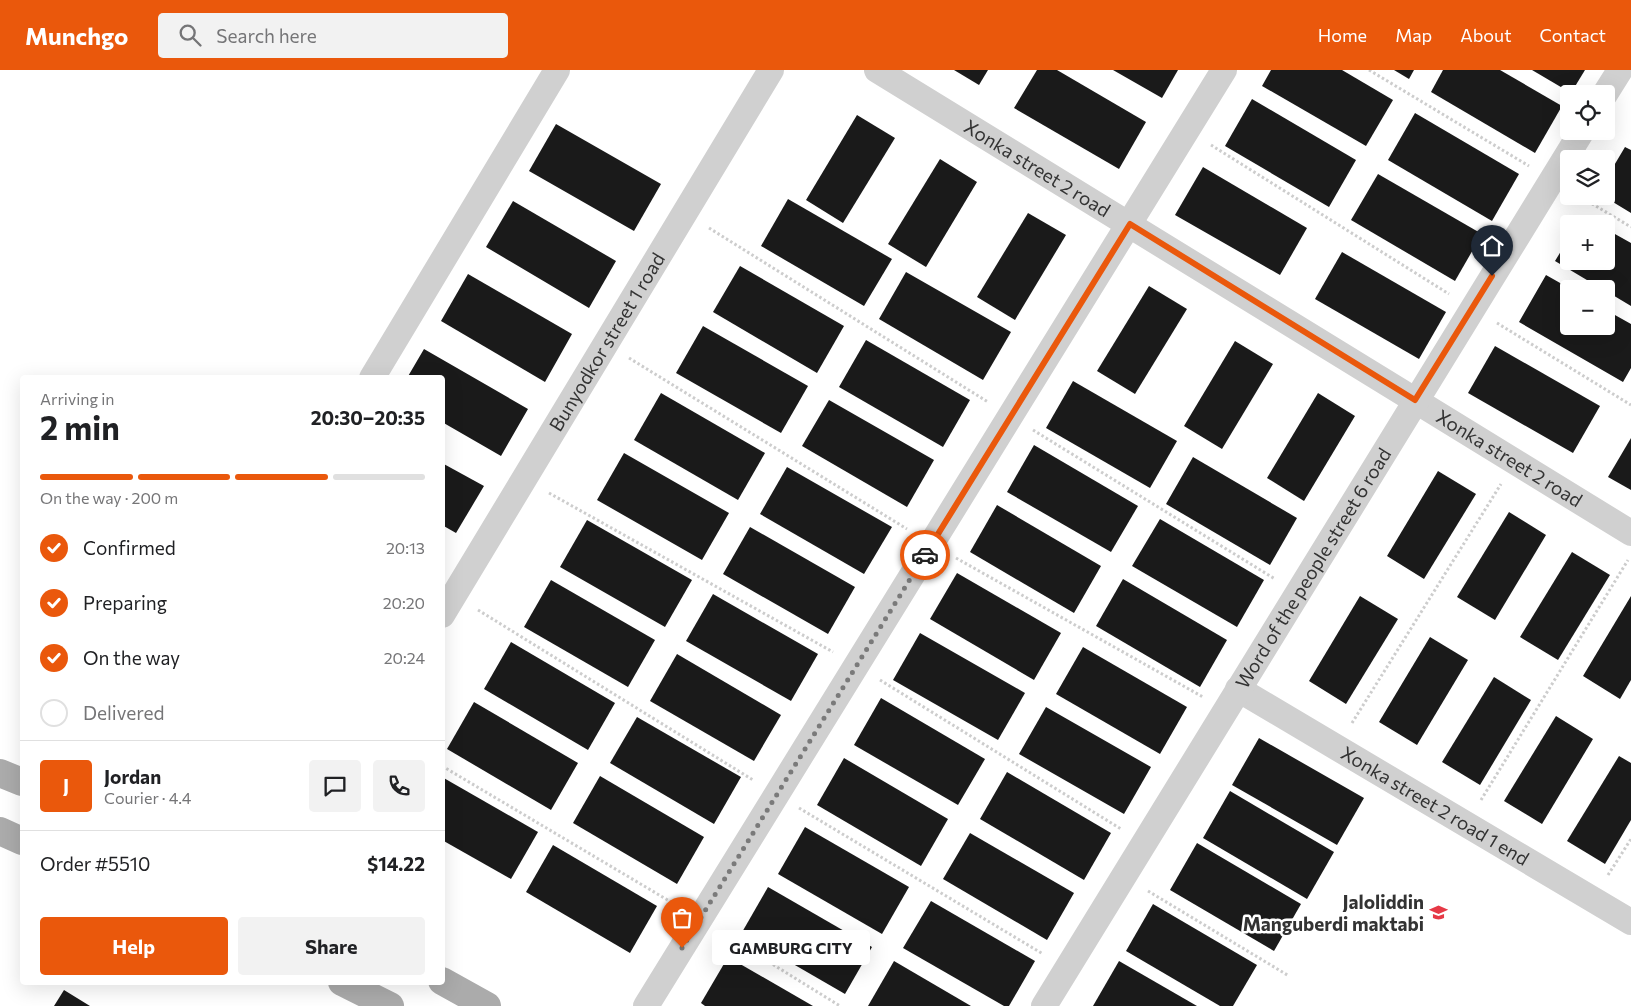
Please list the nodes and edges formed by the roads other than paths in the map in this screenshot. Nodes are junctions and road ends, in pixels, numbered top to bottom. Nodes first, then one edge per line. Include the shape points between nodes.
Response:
1 (557, 70) edge
2 (771, 70) edge
3 (877, 70) edge
4 (1224, 70) edge
5 (1620, 70) edge
6 (1611, 85) edge
7 (1576, 140) edge
8 (1130, 224) junction
9 (374, 375) edge
10 (1415, 400) junction
11 (1631, 533) edge
12 (445, 610) edge
13 (1238, 689) junction
14 (0, 773) edge
15 (20, 781) edge
16 (0, 831) edge
17 (20, 840) edge
18 (1631, 922) edge
19 (445, 983) edge
20 (348, 985) edge
21 (390, 1006) edge
22 (487, 1006) edge
23 (646, 1006) edge
24 (1044, 1006) edge

1 - 9 street
2 - 12 street, Bunyodkor street 1 road
3 - 8 street, Xonka street 2 road
4 - 8 street
5 - 6 street
7 - 10 street, Word of the people street 6 road
8 - 10 street, Xonka street 2 road
8 - 23 street
10 - 11 street, Xonka street 2 road
10 - 13 street, Word of the people street 6 road
13 - 18 street, Xonka street 2 road 1 end
13 - 24 street, Word of the people street 6 road
14 - 15 main road
16 - 17 main road
19 - 22 main road
20 - 21 main road

